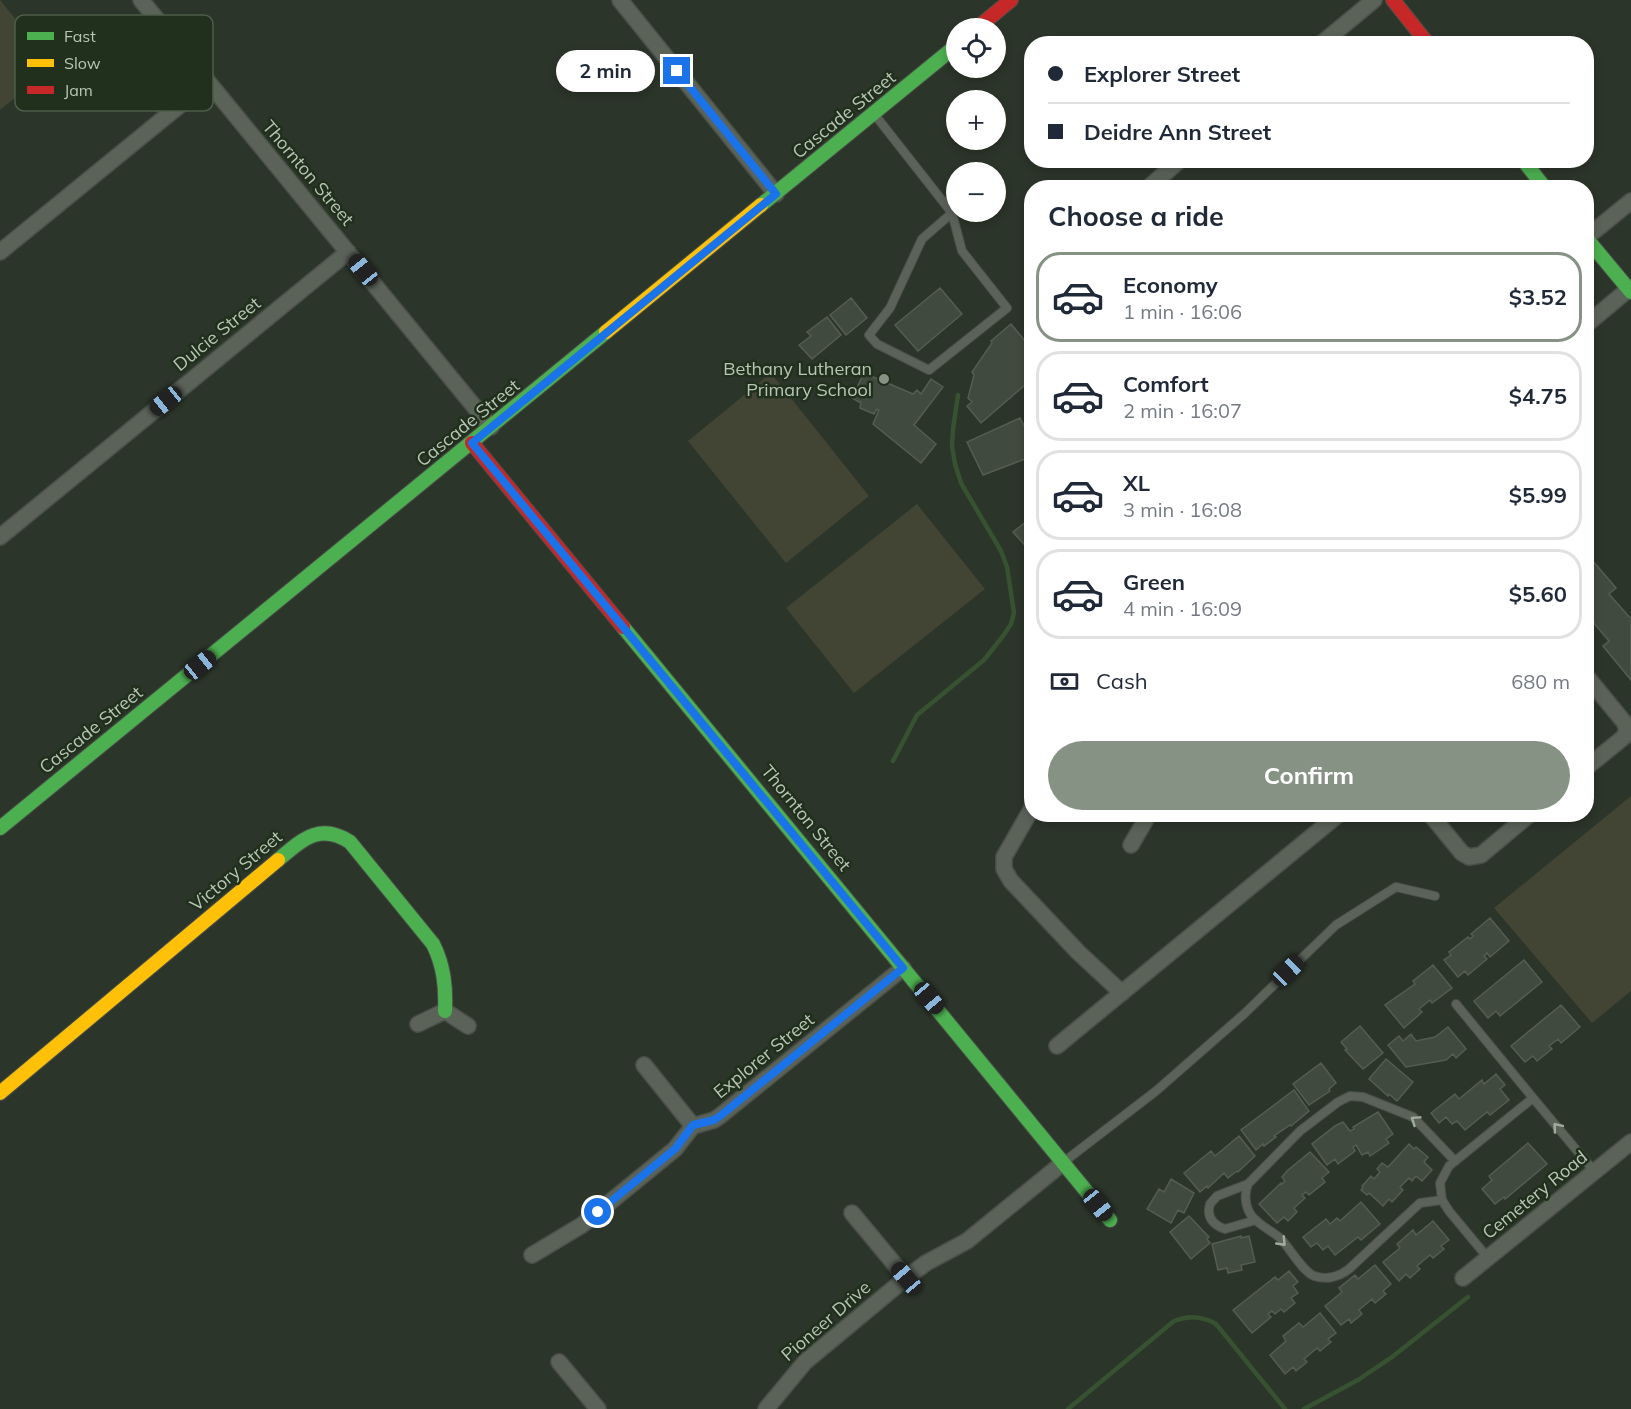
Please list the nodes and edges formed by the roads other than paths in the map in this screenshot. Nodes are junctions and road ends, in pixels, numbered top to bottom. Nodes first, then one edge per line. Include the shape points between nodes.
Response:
1 (141, 0) edge
2 (620, 0) edge
3 (1011, 0) edge
4 (1374, 0) edge
5 (1393, 0) edge
6 (153, 15) edge
7 (989, 18) edge
8 (1331, 36) edge
9 (1422, 36) edge
10 (946, 54) edge
11 (213, 90) edge
12 (173, 111) edge
13 (874, 114) junction
14 (1171, 168) edge
15 (1529, 168) edge
16 (1157, 180) edge
17 (1539, 180) edge
18 (776, 194) junction
19 (1631, 201) edge
20 (946, 205) edge
21 (952, 213) joint
22 (1594, 232) edge
23 (1594, 246) edge
24 (0, 252) edge
25 (348, 252) junction
26 (1630, 290) edge
27 (1594, 318) edge
28 (491, 427) junction
29 (472, 443) junction
30 (0, 537) edge
31 (1594, 686) edge
32 (1594, 761) edge
33 (1024, 822) edge
34 (1144, 822) edge
35 (1329, 822) edge
36 (1437, 822) edge
37 (1520, 822) edge
38 (0, 828) edge
39 (1131, 845) dead end
40 (1435, 896) dead end
41 (903, 968) junction
42 (1122, 993) junction
43 (1456, 1005) dead end
44 (445, 1011) junction
45 (418, 1024) dead end
46 (468, 1026) dead end
47 (1058, 1046) dead end
48 (644, 1065) dead end
49 (0, 1093) edge
50 (1533, 1098) junction
51 (693, 1125) junction
52 (1631, 1142) edge
53 (1455, 1161) junction
54 (1064, 1162) junction
55 (1594, 1172) junction
56 (1248, 1184) junction
57 (1442, 1200) junction
58 (852, 1213) dead end
59 (1110, 1220) dead end
60 (1256, 1220) junction
61 (532, 1255) dead end
62 (1488, 1258) junction
63 (906, 1278) junction
64 (1463, 1278) dead end
65 (559, 1362) dead end
66 (598, 1409) edge
67 (766, 1409) edge

1 - 6 street, Thornton Street
2 - 18 street
3 - 7 street
4 - 8 street
5 - 9 street
10 - 13 street, Cascade Street
11 - 25 street, Thornton Street
12 - 24 street
13 - 18 street, Cascade Street
13 - 20 lane
14 - 16 street
15 - 17 street
18 - 28 street, Cascade Street
19 - 22 street
21 - 21 lane via 962,251 1007,308 929,370 877,344 869,335 890,308 922,239
23 - 26 street
25 - 28 street, Thornton Street
25 - 30 street, Dulcie Street
26 - 27 street
28 - 29 street, Cascade Street
29 - 38 street, Cascade Street
29 - 41 street, Thornton Street
31 - 32 street via 1627,729 1624,737
33 - 42 street via 1004,857 1004,869 1011,881
34 - 39 street
35 - 42 street
36 - 37 street via 1469,857 1481,855
40 - 54 lane via 1396,887 1336,925 1244,1014 1156,1091
41 - 51 street, Explorer Street via 720,1116
41 - 54 street, Thornton Street
42 - 47 street
43 - 50 lane
44 - 45 street
44 - 46 street
44 - 49 street, Victory Street via 444,972 433,944 350,842 330,832 317,834 305,838
48 - 51 street
50 - 53 lane
55 -> 50 lane
51 - 61 street via 675,1149 582,1225
52 - 55 street, Cemetery Road
53 -> 56 lane via 1413,1117 1364,1097 1350,1096 1300,1131
53 - 57 lane via 1440,1183
54 - 59 street, Thornton Street
54 - 63 street, Pioneer Drive via 967,1241
55 - 62 street, Cemetery Road
56 - 60 lane via 1245,1200
56 - 60 lane via 1217,1196 1209,1204 1209,1215 1213,1223 1225,1229
60 -> 57 lane via 1282,1240 1308,1272 1314,1276 1340,1276 1420,1203
57 - 62 lane
58 - 63 street
62 - 64 street, Cemetery Road
63 - 67 street, Pioneer Drive via 806,1362
65 - 66 street

